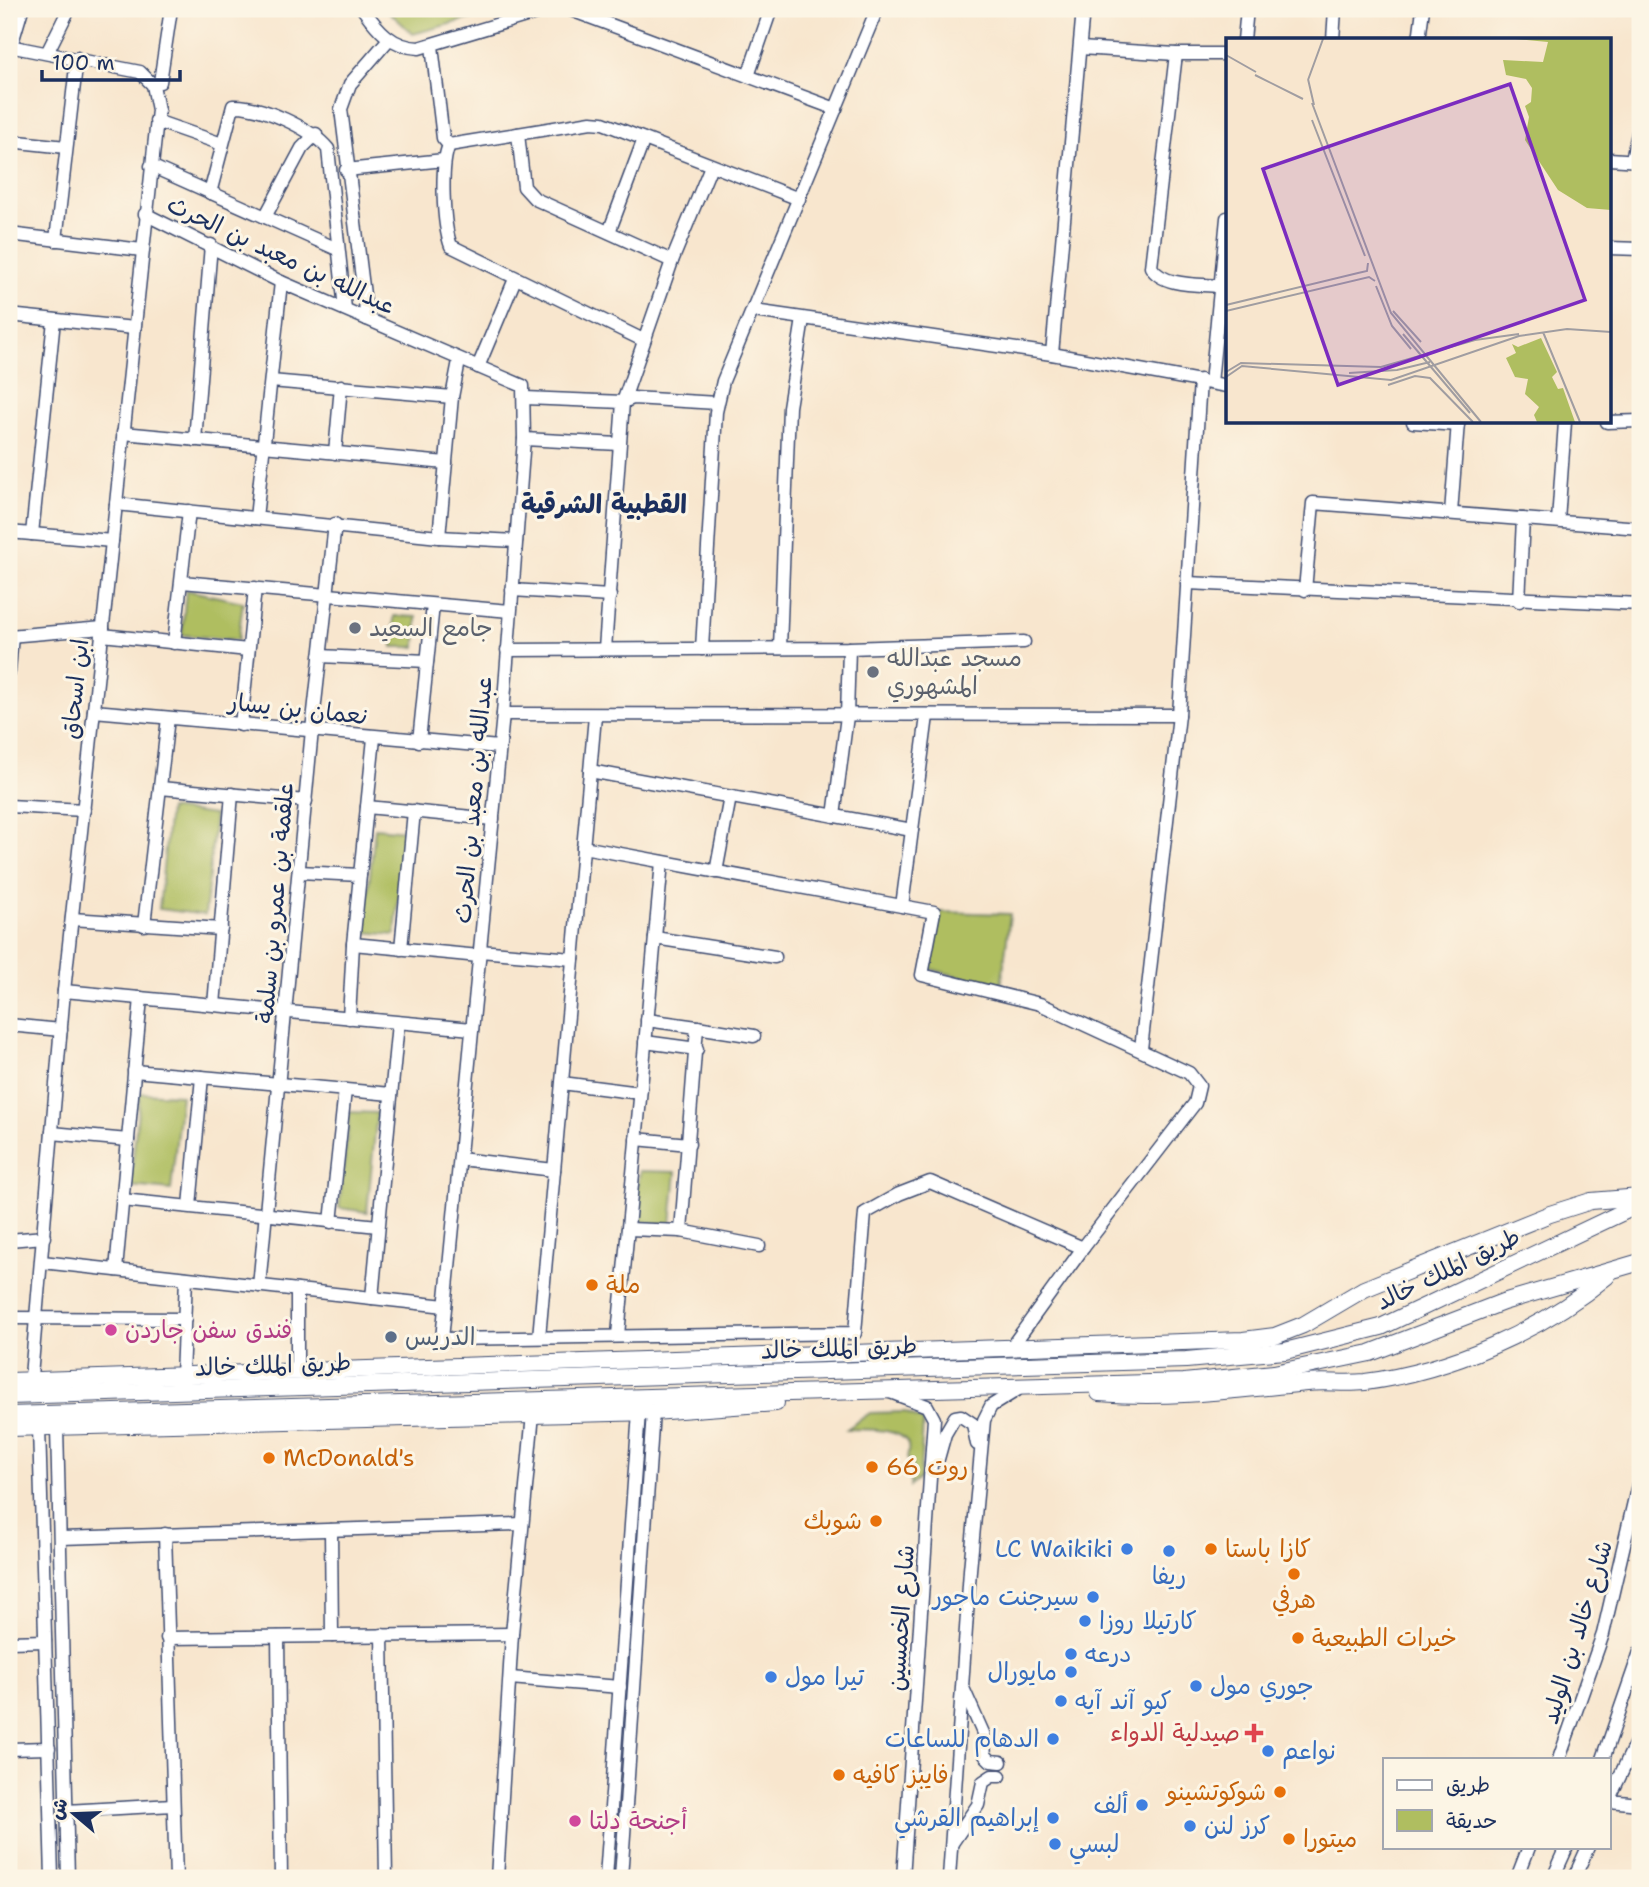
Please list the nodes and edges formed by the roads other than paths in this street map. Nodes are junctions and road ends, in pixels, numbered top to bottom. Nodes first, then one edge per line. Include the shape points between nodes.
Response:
1 (22, 9) edge
2 (69, 9) edge
3 (171, 9) edge
4 (363, 9) edge
5 (549, 9) edge
6 (568, 9) edge
7 (771, 9) edge
8 (877, 9) edge
9 (1083, 9) edge
10 (1247, 9) edge
11 (1335, 9) edge
12 (1423, 9) edge
13 (1244, 38) edge
14 (1332, 38) edge
15 (1419, 38) edge
16 (389, 39) junction
17 (10, 46) edge
18 (432, 46) junction
19 (1080, 48) junction
20 (47, 53) junction
21 (1176, 54) junction
22 (1226, 54) edge
23 (71, 57) junction
24 (748, 76) junction
25 (160, 82) dead end
26 (836, 109) junction
27 (156, 121) junction
28 (1640, 124) edge
29 (316, 134) junction
30 (518, 134) junction
31 (644, 139) junction
32 (9, 141) edge
33 (222, 145) junction
34 (449, 145) junction
35 (66, 147) junction
36 (1610, 159) edge
37 (444, 160) junction
38 (1636, 161) edge
39 (151, 166) junction
40 (711, 166) junction
41 (346, 170) junction
42 (210, 192) junction
43 (799, 199) junction
44 (145, 214) junction
45 (265, 217) junction
46 (1226, 229) edge
47 (608, 232) junction
48 (9, 234) edge
49 (56, 240) junction
50 (211, 245) junction
51 (1610, 248) edge
52 (337, 249) junction
53 (1640, 249) edge
54 (142, 250) junction
55 (671, 261) junction
56 (515, 279) junction
57 (281, 282) junction
58 (1221, 286) junction
59 (345, 309) junction
60 (754, 311) junction
61 (9, 315) edge
62 (367, 319) junction
63 (803, 319) junction
64 (54, 320) junction
65 (134, 328) junction
66 (643, 340) junction
67 (1052, 354) junction
68 (459, 361) junction
69 (478, 367) junction
70 (271, 381) junction
71 (1206, 381) junction
72 (341, 386) junction
73 (1226, 386) edge
74 (452, 397) junction
75 (525, 398) junction
76 (623, 402) junction
77 (717, 403) junction
78 (1640, 421) edge
79 (1610, 422) edge
80 (1458, 424) edge
81 (1565, 424) edge
82 (123, 433) junction
83 (524, 439) junction
84 (195, 440) junction
85 (619, 444) junction
86 (265, 446) junction
87 (335, 453) junction
88 (446, 463) junction
89 (116, 504) junction
90 (189, 511) junction
91 (1451, 513) junction
92 (256, 518) junction
93 (1523, 519) junction
94 (1558, 521) junction
95 (335, 524) junction
96 (1640, 528) edge
97 (9, 532) edge
98 (32, 534) junction
99 (439, 537) junction
100 (112, 541) junction
101 (516, 541) junction
102 (182, 582) junction
103 (1187, 583) junction
104 (255, 588) junction
105 (512, 590) junction
106 (1305, 590) junction
107 (327, 595) junction
108 (610, 596) junction
109 (1519, 601) junction
110 (433, 604) junction
111 (1640, 604) edge
112 (510, 611) junction
113 (103, 631) junction
114 (10, 636) edge
115 (1024, 642) dead end
116 (174, 643) junction
117 (779, 648) junction
118 (849, 648) junction
119 (605, 649) junction
120 (702, 649) junction
121 (248, 650) junction
122 (507, 650) junction
123 (320, 656) junction
124 (427, 661) junction
125 (9, 672) edge
126 (94, 711) junction
127 (503, 714) junction
128 (1179, 715) junction
129 (595, 716) junction
130 (847, 716) junction
131 (927, 716) junction
132 (168, 718) junction
133 (241, 725) junction
134 (312, 730) junction
135 (374, 738) junction
136 (419, 741) junction
137 (499, 747) junction
138 (590, 771) junction
139 (160, 788) junction
140 (232, 794) junction
141 (730, 797) junction
142 (306, 801) junction
143 (9, 806) edge
144 (367, 807) junction
145 (84, 810) junction
146 (414, 811) junction
147 (834, 816) junction
148 (493, 819) junction
149 (912, 830) junction
150 (583, 847) junction
151 (662, 862) junction
152 (299, 872) junction
153 (716, 872) junction
154 (360, 875) junction
155 (902, 906) junction
156 (72, 919) junction
157 (144, 925) junction
158 (220, 929) junction
159 (655, 938) junction
160 (353, 944) junction
161 (401, 949) junction
162 (480, 953) junction
163 (775, 957) dead end
164 (573, 959) junction
165 (64, 991) junction
166 (141, 998) junction
167 (215, 1005) junction
168 (287, 1012) junction
169 (349, 1018) junction
170 (647, 1020) junction
171 (398, 1023) junction
172 (9, 1025) edge
173 (697, 1027) junction
174 (472, 1029) junction
175 (61, 1030) junction
176 (754, 1036) dead end
177 (645, 1042) junction
178 (697, 1049) junction
179 (1141, 1049) junction
180 (134, 1071) junction
181 (202, 1077) junction
182 (562, 1083) junction
183 (279, 1084) junction
184 (345, 1090) junction
185 (640, 1093) junction
186 (391, 1094) junction
187 (52, 1133) junction
188 (636, 1139) junction
189 (128, 1140) junction
190 (689, 1144) junction
191 (460, 1159) junction
192 (554, 1170) junction
193 (1640, 1197) edge
194 (122, 1200) junction
195 (1640, 1204) edge
196 (190, 1206) junction
197 (266, 1214) junction
198 (331, 1222) junction
199 (378, 1226) junction
200 (628, 1229) junction
201 (681, 1231) junction
202 (44, 1237) junction
203 (9, 1240) edge
204 (759, 1246) dead end
205 (1083, 1248) junction
206 (42, 1262) junction
207 (1640, 1262) edge
208 (116, 1270) junction
209 (1611, 1273) junction
210 (186, 1278) junction
211 (259, 1286) junction
212 (297, 1290) junction
213 (372, 1298) junction
214 (445, 1306) junction
215 (36, 1317) junction
216 (9, 1318) edge
217 (185, 1319) junction
218 (618, 1335) junction
219 (539, 1337) junction
220 (1010, 1349) junction
221 (297, 1372) junction
222 (182, 1376) junction
223 (9, 1381) edge
224 (1027, 1386) junction
225 (29, 1387) junction
226 (886, 1391) junction
227 (9, 1396) edge
228 (646, 1412) junction
229 (533, 1414) junction
230 (9, 1415) edge
231 (39, 1427) junction
232 (57, 1427) junction
233 (9, 1428) edge
234 (980, 1458) junction
235 (1640, 1476) edge
236 (931, 1487) junction
237 (522, 1524) junction
238 (331, 1530) junction
239 (165, 1534) junction
240 (61, 1538) junction
241 (512, 1634) junction
242 (382, 1635) junction
243 (278, 1636) junction
244 (332, 1636) junction
245 (167, 1638) junction
246 (45, 1641) junction
247 (9, 1642) edge
248 (1640, 1652) edge
249 (510, 1678) junction
250 (961, 1684) junction
251 (620, 1687) junction
252 (1640, 1734) edge
253 (49, 1748) junction
254 (9, 1749) edge
255 (1559, 1758) edge
256 (1603, 1758) edge
257 (1610, 1798) edge
258 (1610, 1800) edge
259 (1640, 1804) edge
260 (173, 1805) junction
261 (66, 1811) junction
262 (952, 1844) junction
263 (1529, 1848) edge
264 (1567, 1848) edge
265 (1588, 1848) edge
266 (52, 1878) edge
267 (68, 1878) edge
268 (176, 1878) edge
269 (281, 1878) edge
270 (386, 1878) edge
271 (497, 1878) edge
272 (606, 1878) edge
273 (621, 1878) edge
274 (903, 1878) edge
275 (949, 1878) edge
276 (1517, 1878) edge
277 (1553, 1878) edge
278 (1574, 1878) edge

1 - 17 street
2 - 20 street
3 - 25 street
4 - 16 street
5 - 18 street
6 - 24 street
7 - 24 street
8 - 26 street
9 - 19 street
10 - 13 street
11 - 14 street
12 - 15 street
16 - 18 street via 403,47
16 - 41 street via 350,84 343,103
17 - 20 street
18 - 34 street via 443,138
19 - 21 street
19 - 67 street
20 - 23 street
21 - 22 street
21 - 58 street via 1151,267 1166,280
23 - 27 street, ابن اسحاق via 131,68 149,78 157,95
23 - 35 street
24 - 26 street
26 - 43 street
27 - 33 street
27 - 39 street, ابن اسحاق
28 - 38 street
29 - 33 street via 235,106
29 - 45 street via 302,148
29 - 52 street via 328,149
30 - 31 street via 591,122
30 - 34 street
30 - 47 street via 528,193
31 - 40 street
31 - 47 street
32 - 35 street
33 - 42 street
34 - 37 street
35 - 49 street
36 - 38 street
37 - 41 street
37 - 56 street via 451,246
39 - 42 street
39 - 44 street, ابن اسحاق
40 - 43 street
40 - 55 street
41 - 62 street
42 - 45 street
43 - 60 street
44 - 50 street, عبدالله بن معبد بن الحرث
44 - 54 street, ابن اسحاق
45 - 52 street
46 - 58 street
47 - 55 street
48 - 49 street
49 - 54 street
50 - 57 street, عبدالله بن معبد بن الحرث
50 - 84 street
51 - 53 street
52 - 59 street
54 - 65 street, ابن اسحاق
55 - 66 street
56 - 66 street
56 - 69 street
57 - 59 street, عبدالله بن معبد بن الحرث
57 - 70 street
58 - 71 street
59 - 62 street, عبدالله بن معبد بن الحرث
60 - 63 street
60 - 77 street
61 - 64 street
62 - 68 street, عبدالله بن معبد بن الحرث
63 - 67 street
63 - 117 street via 789,407
64 - 65 street
64 - 98 street
65 - 82 street, ابن اسحاق
66 - 76 street
67 - 71 street
68 - 69 street, عبدالله بن معبد بن الحرث
68 - 74 street
69 - 75 street, عبدالله بن معبد بن الحرث via 515,381 523,387
70 - 72 street
70 - 86 street
71 - 73 street
71 - 103 street
72 - 74 street
72 - 87 street
74 - 88 street
75 - 76 street
75 - 83 street, عبدالله بن معبد بن الحرث
76 - 77 street via 633,398
76 - 85 street
77 - 120 street
78 - 79 street
80 - 91 street
81 - 94 street
82 - 84 street
82 - 89 street, ابن اسحاق
83 - 85 street
83 - 101 street, عبدالله بن معبد بن الحرث
84 - 86 street
85 - 108 street
86 - 87 street
86 - 92 street
87 - 88 street
88 - 99 street
89 - 90 street
89 - 100 street, ابن اسحاق
90 - 92 street
90 - 102 street
91 - 93 street
91 - 106 street via 1313,503
92 - 95 street
93 - 94 street
93 - 109 street
94 - 96 street
95 - 99 street
95 - 107 street, علقمة بن عمرو بن سلمة
97 - 98 street
98 - 100 street
99 - 101 street
100 - 113 street, ابن اسحاق
101 - 105 street, عبدالله بن معبد بن الحرث
102 - 104 street
102 - 116 street
103 - 106 street
103 - 128 street
104 - 107 street
104 - 121 street
105 - 108 street
105 - 112 street, عبدالله بن معبد بن الحرث
106 - 109 street
107 - 110 street
107 - 123 street, علقمة بن عمرو بن سلمة
108 - 119 street
109 - 111 street
110 - 112 street
110 - 124 street
112 - 122 street, عبدالله بن معبد بن الحرث
113 - 114 street
113 - 116 street
113 - 126 street, ابن اسحاق
114 - 125 street
115 - 118 street
116 - 121 street
117 - 118 street
117 - 120 street
118 - 130 street
119 - 120 street
119 - 122 street
121 - 133 street
122 - 127 street, عبدالله بن معبد بن الحرث
123 - 124 street
123 - 134 street, علقمة بن عمرو بن سلمة
124 - 136 street
126 - 132 street, نعمان بن يسار
126 - 145 street, ابن اسحاق
127 - 129 street
127 - 137 street, عبدالله بن معبد بن الحرث
128 - 131 street
128 - 179 street
129 - 130 street
129 - 138 street
130 - 131 street
130 - 147 street
131 - 149 street
132 - 133 street, نعمان بن يسار
132 - 139 street
133 - 134 street, نعمان بن يسار
134 - 135 street, نعمان بن يسار
134 - 142 street, علقمة بن عمرو بن سلمة
135 - 136 street, نعمان بن يسار
135 - 144 street
136 - 137 street, نعمان بن يسار
137 - 148 street, عبدالله بن معبد بن الحرث
138 - 141 street
138 - 150 street
139 - 140 street
139 - 157 street
140 - 142 street
140 - 158 street
141 - 147 street
141 - 153 street
142 - 152 street, علقمة بن عمرو بن سلمة
143 - 145 street
144 - 146 street
144 - 154 street
145 - 156 street, ابن اسحاق
146 - 148 street
146 - 161 street
147 - 149 street
148 - 162 street, عبدالله بن معبد بن الحرث
149 - 155 street
150 - 151 street
150 - 164 street
151 - 153 street
151 - 159 street
152 - 154 street
152 - 168 street, علقمة بن عمرو بن سلمة
153 - 155 street
154 - 160 street
155 - 179 street via 934,912 922,975 1040,1004
156 - 157 street
156 - 165 street, ابن اسحاق
157 - 158 street
158 - 167 street
159 - 163 street
159 - 170 street
160 - 161 street
160 - 169 street
161 - 162 street
162 - 164 street
162 - 174 street, عبدالله بن معبد بن الحرث
164 - 182 street
165 - 166 street
165 - 175 street, ابن اسحاق
166 - 167 street
166 - 180 street
167 - 168 street
168 - 169 street
168 - 183 street, علقمة بن عمرو بن سلمة
169 - 171 street
170 - 173 street
170 - 177 street
171 - 174 street
171 - 186 street
172 - 175 street
173 - 176 street
173 - 178 street
174 - 191 street, عبدالله بن معبد بن الحرث
175 - 187 street, ابن اسحاق
177 - 178 street
177 - 185 street
178 - 190 street
179 - 205 street via 1189,1073 1199,1086 1195,1103
180 - 181 street
180 - 189 street
181 - 183 street
181 - 196 street
182 - 185 street
182 - 192 street
183 - 184 street
183 - 197 street, علقمة بن عمرو بن سلمة
184 - 186 street
184 - 198 street
185 - 188 street
186 - 199 street
187 - 189 street
187 - 202 street, ابن اسحاق
188 - 190 street
188 - 200 street
189 - 194 street
190 - 201 street
191 - 192 street
191 - 214 street, عبدالله بن معبد بن الحرث
192 - 219 street
193 - 220 main road via 1591,1201 1550,1214 1363,1289 1275,1336
194 - 196 street
194 - 208 street
195 - 225 main road, طريق الملك خالد via 1381,1327 1273,1352 1186,1360
196 - 197 street
197 - 198 street
197 - 211 street, علقمة بن عمرو بن سلمة
198 - 199 street
199 - 213 street
200 - 201 street
200 - 218 street
201 - 204 street
202 - 203 street
202 - 206 street, ابن اسحاق
205 - 218 street via 930,1182 865,1213 855,1333
205 - 220 street
206 - 208 street
206 - 215 street, ابن اسحاق
207 - 209 main road, طريق الملك خالد
208 - 210 street
209 - 224 main road, طريق الملك خالد via 1503,1302 1370,1353 1318,1365 1184,1382
209 - 224 main road via 1558,1313 1508,1336 1457,1359 1374,1380 1151,1396
210 - 211 street
210 - 217 street
211 - 212 street
212 - 213 street
212 - 221 street
213 - 214 street
214 - 219 street, عبدالله بن معبد بن الحرث via 442,1339
215 - 216 street
215 - 217 street
215 - 225 street, ابن اسحاق
217 - 222 street
218 - 219 street
220 - 221 main road
221 - 222 main road
222 - 225 main road
223 - 225 main road
224 - 226 main road, طريق الملك خالد
224 - 234 street via 990,1406
225 - 227 main road, طريق الملك خالد
226 - 228 main road via 739,1408
226 - 230 main road, طريق الملك خالد
226 - 236 street, شارع الخمسين via 928,1406 934,1419
228 - 229 main road
228 - 251 street
228 - 273 street
229 - 232 main road
229 - 237 street
231 - 232 main road
231 - 233 main road
231 - 246 street
232 - 240 street
234 - 236 street via 973,1424 955,1417 945,1434
234 - 250 street
235 - 255 street, شارع خالد بن الوليد via 1602,1634
236 - 274 street, شارع الخمسين
237 - 238 street
237 - 241 street
238 - 239 street
238 - 244 street
239 - 240 street
239 - 245 street
240 - 261 street
241 - 242 street
241 - 249 street
242 - 244 street
242 - 270 street
243 - 244 street
243 - 245 street
243 - 269 street
245 - 260 street
246 - 247 street
246 - 253 street
248 - 256 street
249 - 251 street
249 - 271 street
250 - 262 street
250 - 262 street via 983,1733 985,1755 1001,1769 983,1782 978,1805
251 - 272 street
252 - 257 street
253 - 254 street
253 - 266 street
258 - 259 street
260 - 261 street
260 - 268 street
261 - 267 street
262 - 275 street
263 - 276 street
264 - 277 street
265 - 278 street

